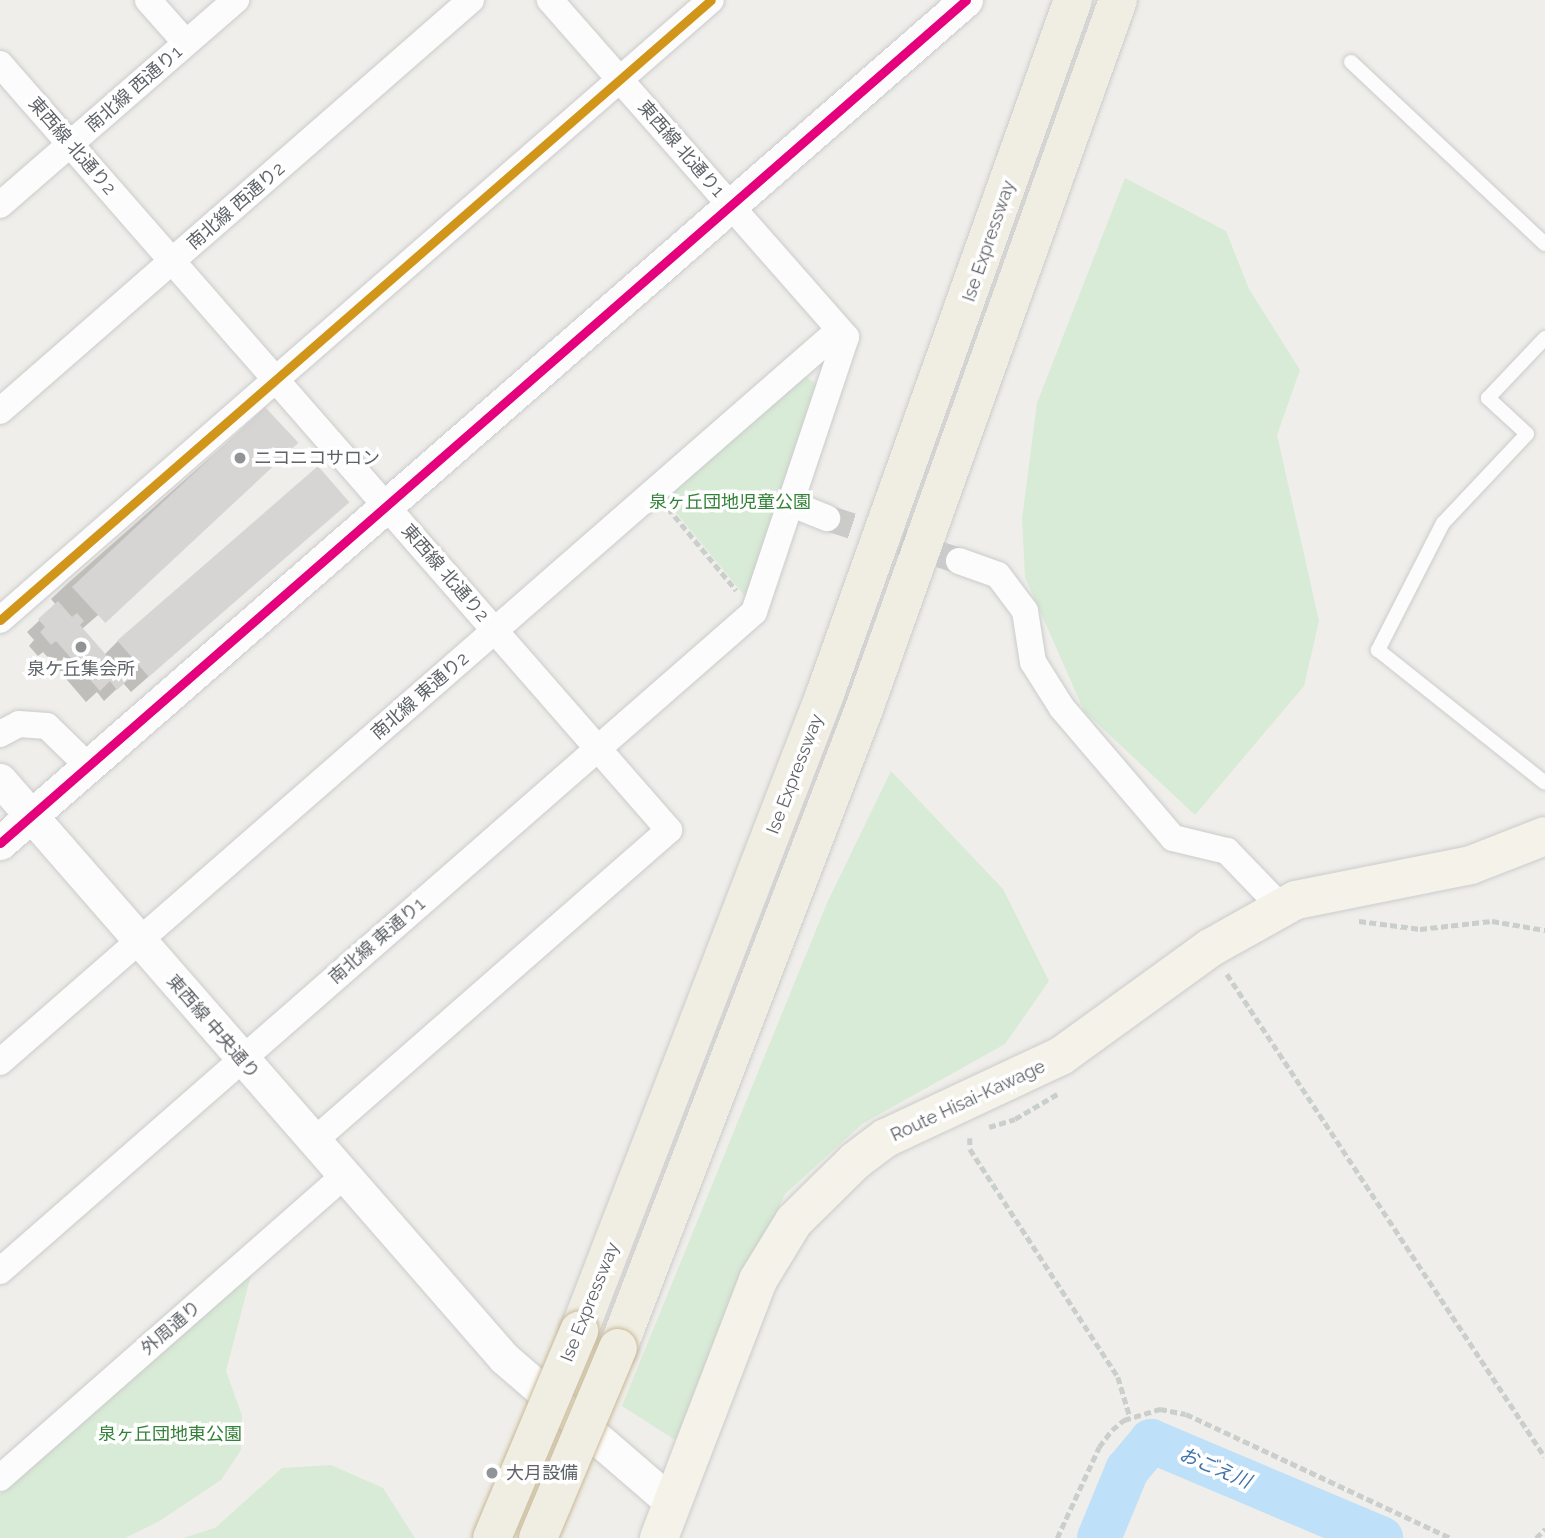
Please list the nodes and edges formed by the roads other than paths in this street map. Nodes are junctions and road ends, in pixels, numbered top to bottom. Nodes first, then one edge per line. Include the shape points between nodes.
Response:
1 (148, 0) edge
2 (236, 0) edge
3 (471, 0) edge
4 (550, 0) edge
5 (710, 0) edge
6 (965, 0) edge
7 (1073, 0) edge
8 (1118, 0) edge
9 (186, 43) junction
10 (1351, 62) dead end
11 (0, 64) edge
12 (620, 79) junction
13 (70, 144) junction
14 (0, 205) edge
15 (730, 205) junction
16 (1545, 244) edge
17 (172, 261) junction
18 (839, 330) junction
19 (1545, 338) edge
20 (276, 380) junction
21 (0, 411) edge
22 (792, 503) junction
23 (386, 506) junction
24 (827, 518) tunnel mouth
25 (959, 561) tunnel mouth
26 (0, 620) edge
27 (495, 631) junction
28 (0, 734) edge
29 (597, 748) junction
30 (88, 766) junction
31 (0, 780) edge
32 (1545, 783) edge
33 (31, 816) junction
34 (1545, 836) edge
35 (0, 842) edge
36 (1283, 909) junction
37 (139, 941) junction
38 (241, 1060) junction
39 (0, 1062) edge
40 (313, 1142) junction
41 (342, 1177) junction
42 (0, 1271) edge
43 (0, 1478) edge
44 (673, 1503) junction
45 (492, 1538) edge
46 (538, 1538) edge
47 (659, 1538) edge

1 - 9 street
2 - 9 street, 南北線 西通り1
3 - 17 street, 南北線 西通り2
4 - 12 street, 東西線 北通り1
5 - 12 street
6 - 15 street
7 - 45 highway, Ise Expressway, bridge via 820,707 579,1331
8 - 46 highway, bridge via 859,722 618,1348
9 - 13 street, 南北線 西通り1
10 - 16 lane
11 - 13 street, 東西線 北通り2
12 - 15 street, 東西線 北通り1
12 - 20 street
13 - 14 street, 南北線 西通り1
13 - 17 street, 東西線 北通り2
15 - 18 street, 東西線 北通り1
15 - 23 street
17 - 20 street, 東西線 北通り2
17 - 21 street, 南北線 西通り2
18 - 22 street via 846,337
18 - 27 street, 南北線 東通り2
19 - 32 lane via 1488,398 1527,434 1443,523 1378,650
20 - 23 street, 東西線 北通り2
20 - 26 street
22 - 24 street
22 - 29 street, 南北線 東通り1 via 754,612
23 - 27 street, 東西線 北通り2
23 - 30 street
25 - 36 street via 998,575 1025,611 1033,662 1062,708 1173,838 1227,851
27 - 29 street, 東西線 北通り2
27 - 37 street, 南北線 東通り2
28 - 30 street via 19,724 47,726
29 - 38 street, 南北線 東通り1
29 - 40 street, 東西線 北通り2 via 669,830
30 - 33 street
31 - 33 street, 東西線 中央通り
33 - 35 street
33 - 37 street, 東西線 中央通り
34 - 36 main road, Route Hisai-Kawage via 1471,865 1296,900
36 - 44 main road, Route Hisai-Kawage via 1210,948 1061,1056 886,1138 833,1181 794,1221 758,1280
37 - 38 street, 東西線 中央通り
37 - 39 street, 南北線 東通り2
38 - 40 street, 東西線 中央通り
38 - 42 street, 南北線 東通り1
40 - 41 street, 東西線 中央通り
41 - 43 street, 外周通り
41 - 44 street, 東西線 中央通り via 504,1357
44 - 47 main road, Route Hisai-Kawage

